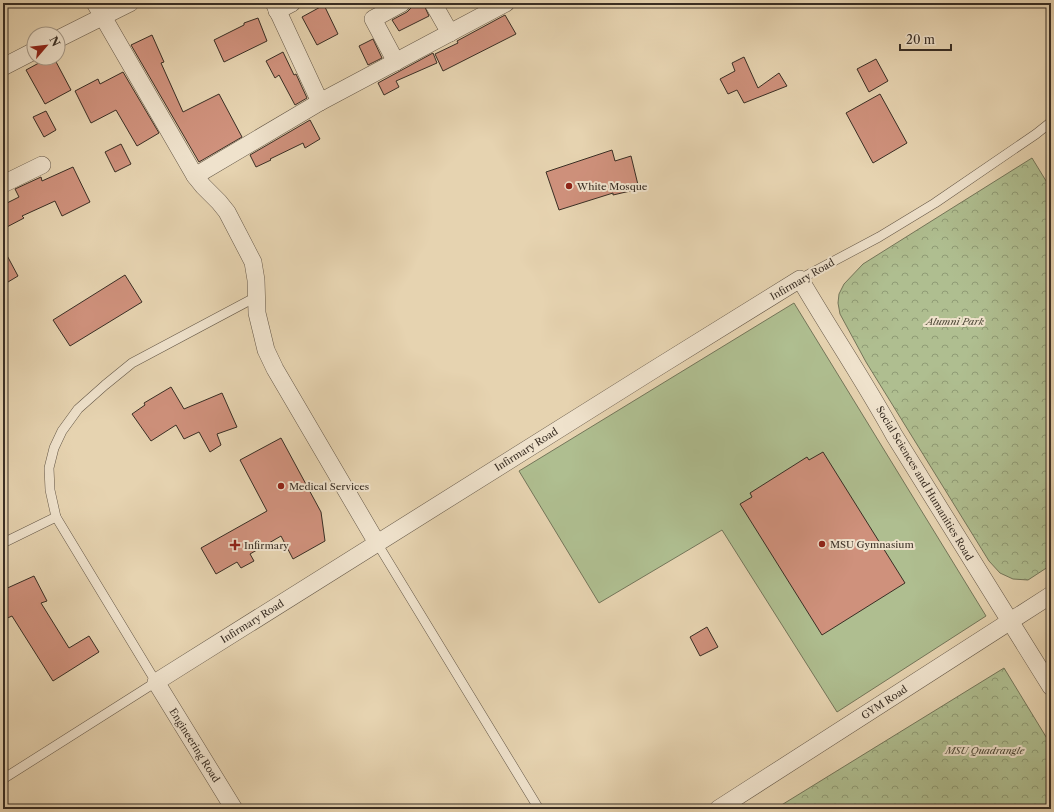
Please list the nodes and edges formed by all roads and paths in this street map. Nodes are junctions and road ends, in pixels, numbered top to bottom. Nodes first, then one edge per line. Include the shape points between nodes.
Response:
1 (130, 3) edge
2 (402, 3) edge
3 (433, 3) edge
4 (506, 3) edge
5 (281, 6) edge
6 (98, 10) edge
7 (66, 33) edge
8 (450, 33) junction
9 (26, 55) edge
10 (396, 62) junction
11 (3, 67) edge
12 (320, 102) junction
13 (1051, 122) edge
14 (42, 165) dead end
15 (195, 176) junction
16 (3, 184) edge
17 (800, 279) junction
18 (256, 297) junction
19 (56, 517) junction
20 (377, 543) junction
21 (3, 544) edge
22 (1051, 595) edge
23 (1010, 621) junction
24 (156, 682) junction
25 (1051, 687) edge
26 (3, 779) edge
27 (234, 809) edge
28 (538, 809) edge
29 (718, 809) edge

1 - 6 street
2 - 10 street via 372,19
3 - 8 street
4 - 8 street
5 - 12 street
6 - 7 street
6 - 15 street
8 - 10 street
9 - 11 street
10 - 12 street
12 - 15 street
13 - 17 lane, Infirmary Road via 935,203 879,237
14 - 16 street
15 - 18 street via 227,212 253,262
17 - 20 street, Infirmary Road
17 - 23 street, Social Sciences and Humanities Road
18 - 19 lane via 132,363 104,384 78,409 62,431 49,468 50,490
18 - 20 street via 261,332 275,369
19 - 21 lane
19 - 24 lane
20 - 24 street, Infirmary Road
20 - 28 lane
22 - 23 street, GYM Road
23 - 25 street, Social Sciences and Humanities Road
23 - 29 street, GYM Road
24 - 26 lane, Infirmary Road
24 - 27 street, Engineering Road

